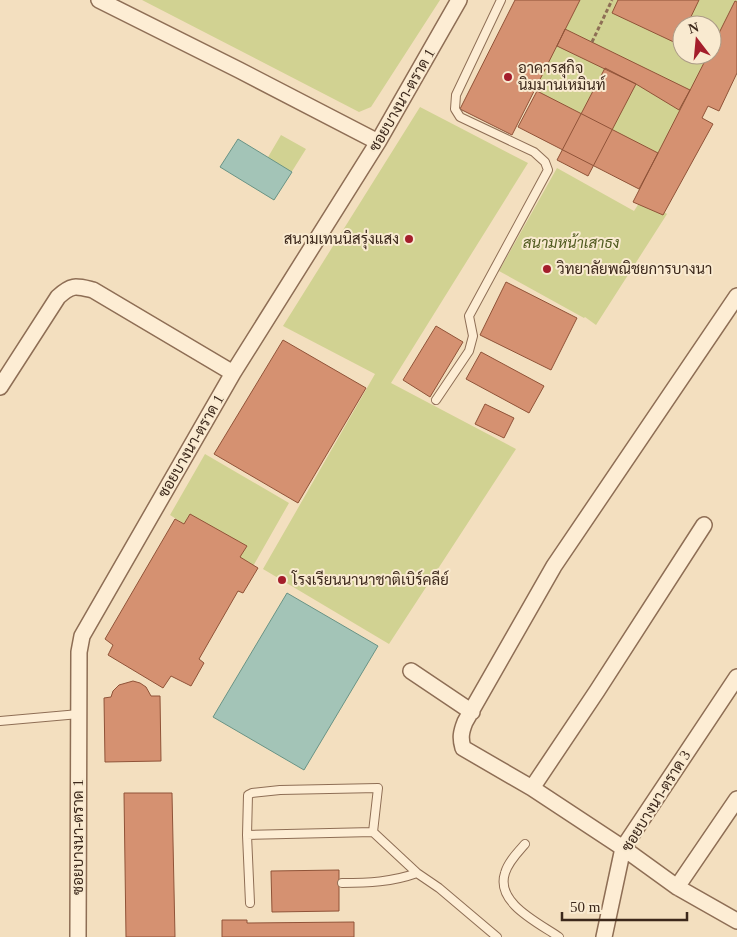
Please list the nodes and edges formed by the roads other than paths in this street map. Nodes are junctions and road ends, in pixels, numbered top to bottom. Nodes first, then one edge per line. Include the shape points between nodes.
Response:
1 (99, 0) edge
2 (459, 0) edge
3 (500, 0) edge
4 (378, 142) junction
5 (737, 296) edge
6 (233, 373) junction
7 (0, 387) edge
8 (436, 400) dead end
9 (704, 525) dead end
10 (411, 672) dead end
11 (737, 677) edge
12 (472, 712) junction
13 (79, 714) junction
14 (0, 721) edge
15 (532, 788) junction
16 (737, 800) edge
17 (373, 832) junction
18 (247, 835) junction
19 (525, 844) dead end
20 (623, 848) junction
21 (417, 873) junction
22 (342, 883) dead end
23 (677, 887) junction
24 (250, 903) dead end
25 (737, 921) edge
26 (78, 937) edge
27 (497, 937) edge
28 (559, 937) edge
29 (604, 937) edge

1 - 4 street
2 - 4 street, ซอยบางนา-ตราด 1
3 - 8 lane via 456,95 455,109 460,117 534,152 545,162 548,170 469,316 473,336 469,351
4 - 6 street, ซอยบางนา-ตราด 1
5 - 12 street via 554,566
6 - 7 street via 93,290 79,286 68,288 58,297
6 - 13 street, ซอยบางนา-ตราด 1 via 82,636
9 - 15 street
10 - 12 street
11 - 20 street, ซอยบางนา-ตราด 3
12 - 15 street via 461,731 463,748
13 - 14 lane
13 - 26 street, ซอยบางนา-ตราด 1
15 - 20 street
16 - 23 street
17 - 18 lane
17 - 18 lane via 378,788 252,793 247,799
17 - 21 lane
18 - 24 lane
19 - 28 lane via 505,872 504,892 511,903
20 - 23 street
20 - 29 street, ซอยบางนา-ตราด 3
21 - 22 lane via 398,880
21 - 27 lane
23 - 25 street

